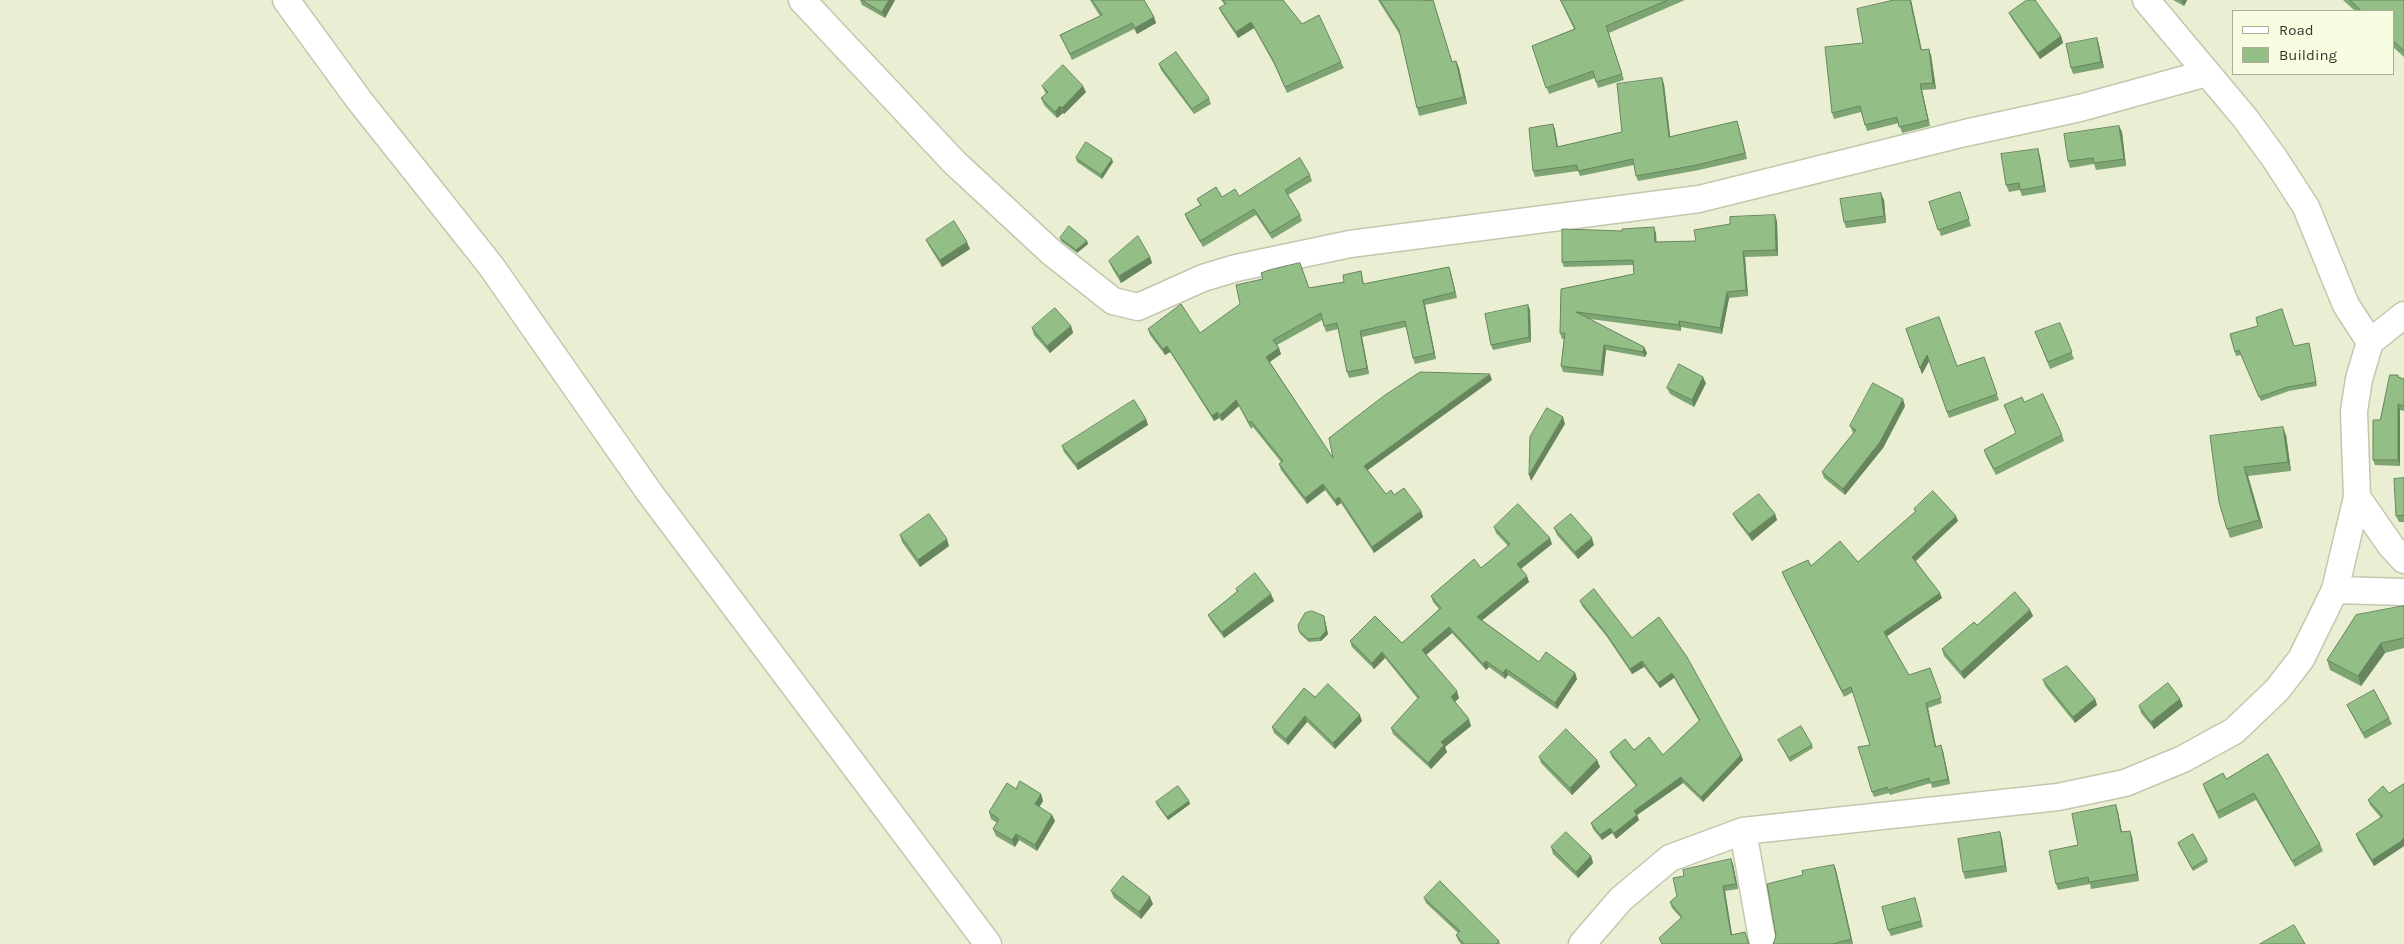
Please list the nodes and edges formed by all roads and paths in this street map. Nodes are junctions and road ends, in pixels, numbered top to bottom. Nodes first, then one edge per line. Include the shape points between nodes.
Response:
1 (286, 0) edge
2 (802, 0) edge
3 (2146, 0) edge
4 (2207, 72) junction
5 (2404, 315) edge
6 (2370, 342) junction
7 (2357, 497) junction
8 (2404, 560) edge
9 (2336, 590) junction
10 (2404, 592) edge
11 (1743, 831) junction
12 (988, 944) edge
13 (1582, 944) edge
14 (1763, 944) edge

1 - 12 street via 359,100 491,266 650,492
2 - 4 street via 955,163 1051,252 1113,301 1138,307 1203,278 1236,268 1350,244 1699,198 2080,108
3 - 4 street
4 - 6 street via 2250,125 2306,206 2346,305
5 - 6 street
6 - 7 street via 2359,378 2354,411
7 - 8 street
7 - 9 street
9 - 10 street
9 - 11 street via 2301,658 2277,690 2234,731 2183,759 2125,783 2049,798
11 - 13 street via 1670,858 1621,899
11 - 14 street

